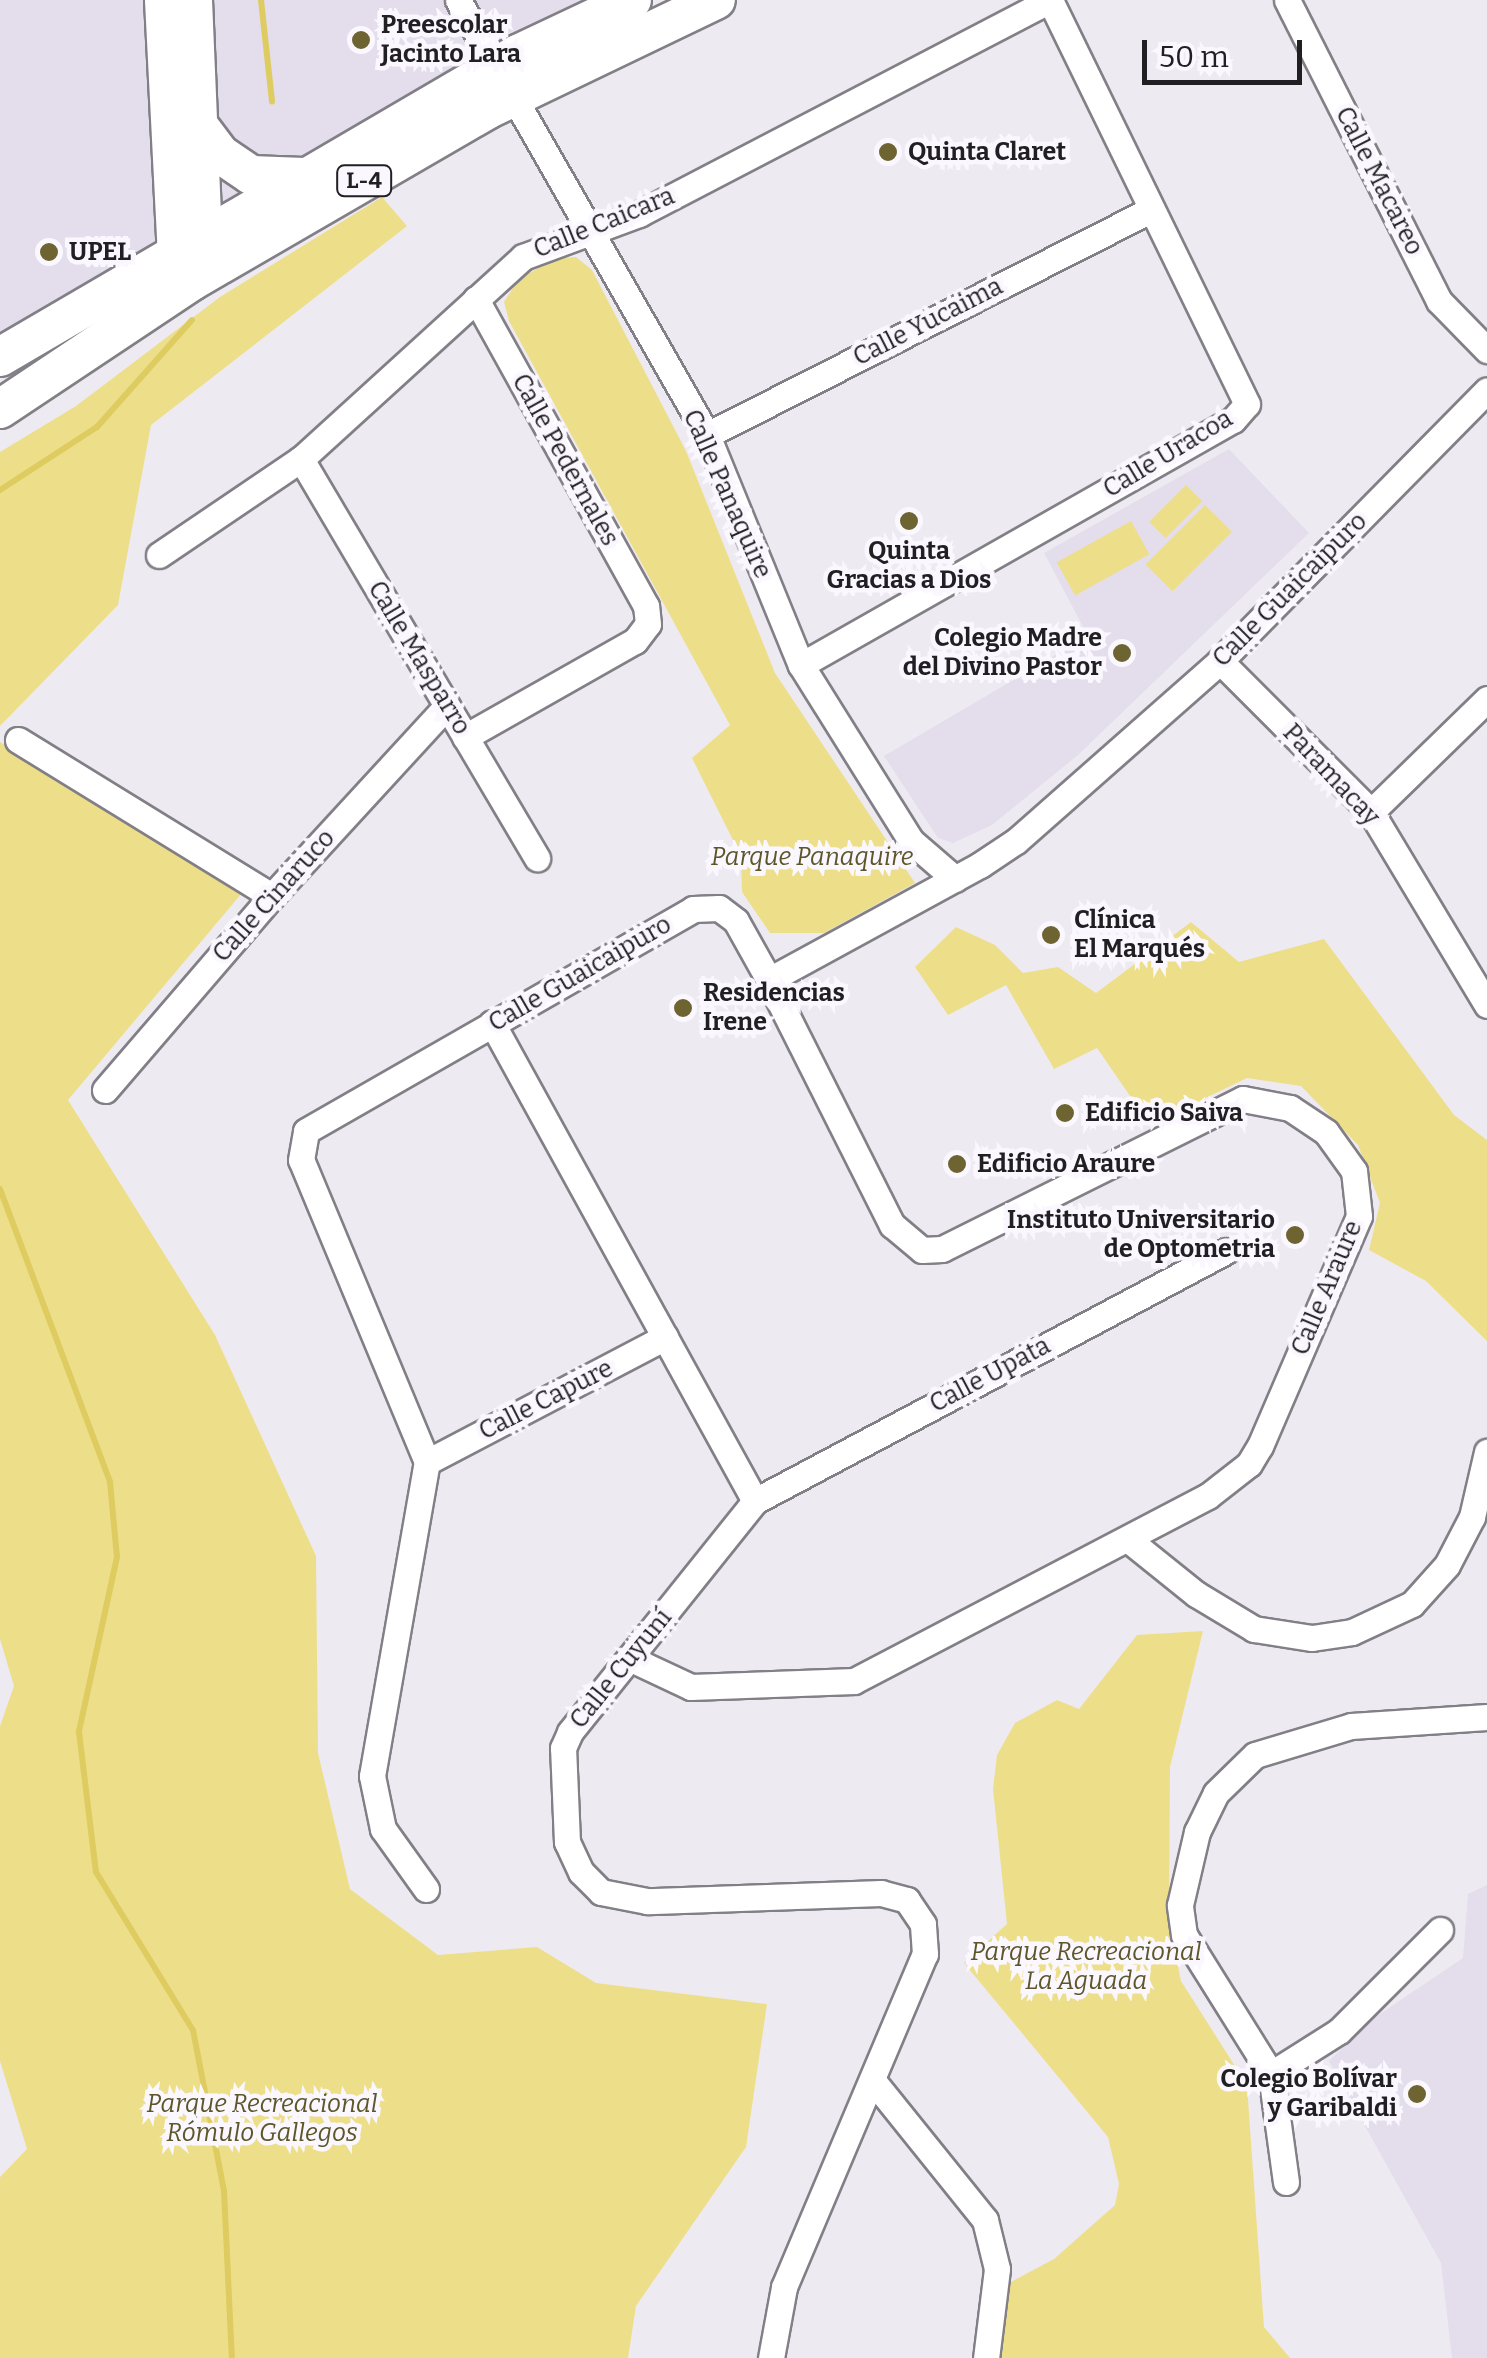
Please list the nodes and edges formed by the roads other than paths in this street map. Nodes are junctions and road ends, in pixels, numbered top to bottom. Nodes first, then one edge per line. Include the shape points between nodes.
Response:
1 (162, 0) edge
2 (194, 0) edge
3 (458, 0) edge
4 (632, 0) edge
5 (716, 0) edge
6 (1050, 0) edge
7 (1287, 0) edge
8 (501, 83) junction
9 (199, 126) junction
10 (306, 177) junction
11 (1151, 210) junction
12 (590, 232) junction
13 (197, 259) junction
14 (476, 299) junction
15 (1487, 350) edge
16 (0, 357) edge
17 (1487, 390) edge
18 (0, 409) edge
19 (707, 436) junction
20 (301, 458) junction
21 (160, 555) dead end
22 (1220, 660) junction
23 (800, 665) junction
24 (1487, 699) edge
25 (447, 706) junction
26 (465, 737) junction
27 (18, 740) dead end
28 (1371, 812) junction
29 (537, 858) dead end
30 (955, 879) junction
31 (272, 896) junction
32 (769, 980) junction
33 (1487, 1005) edge
34 (492, 1024) junction
35 (105, 1090) dead end
36 (1226, 1251) dead end
37 (665, 1337) junction
38 (1487, 1452) edge
39 (427, 1462) junction
40 (755, 1500) junction
41 (1130, 1541) junction
42 (629, 1658) junction
43 (1487, 1717) edge
44 (426, 1889) dead end
45 (1440, 1930) dead end
46 (1271, 2074) junction
47 (874, 2082) junction
48 (1286, 2182) dead end
49 (771, 2358) edge
50 (986, 2358) edge

1 - 13 main road
2 - 9 main road
3 - 8 street, Calle Panaquire
4 - 8 main road, L-4
5 - 8 main road, L-4
6 - 11 street, Calle Uracoa
6 - 12 street, Calle Caicara via 639,214
7 - 15 street, Calle Macareo via 1440,301
8 - 10 main road, L-4
8 - 12 street, Calle Panaquire
8 - 13 main road, L-4
9 - 10 main road via 220,154 250,176
9 - 13 main road
10 - 13 main road, L-4
11 - 19 street, Calle Yucaima
11 - 23 street, Calle Uracoa via 1247,404 1233,420
12 - 14 street, Calle Caicara via 523,256
12 - 19 street, Calle Panaquire
13 - 16 main road, L-4
13 - 18 main road, L-4
14 - 20 street, Calle Caicara
14 - 26 street, Calle Pedernales via 646,606 648,624 635,641
17 - 22 street, Calle Guaicaipuro
19 - 23 street, Calle Panaquire
20 - 21 street, Calle Caicara
20 - 25 street, Calle Masparro
22 - 28 street, Paramacay
22 - 30 street, Calle Guaicaipuro via 1016,841
23 - 30 street, Calle Panaquire via 912,841
24 - 28 street
25 - 26 street, Calle Masparro
25 - 31 street, Calle Cinaruco
26 - 29 street, Calle Masparro
27 - 31 street
28 - 33 street, Paramacay
30 - 32 street, Calle Guaicaipuro
31 - 35 street, Calle Cinaruco
32 - 34 street, Calle Guaicaipuro via 736,921 719,908 694,909
32 - 41 street, Calle Araure via 892,1225 922,1250 942,1249 1243,1099 1290,1108 1342,1151 1360,1192 1359,1216 1260,1446 1232,1480
34 - 37 street
34 - 39 street, Calle Guaicaipuro via 306,1130 300,1149
36 - 40 street, Calle Upata
37 - 39 street, Calle Capure
37 - 40 street
38 - 41 street via 1472,1517 1447,1565 1412,1604 1352,1632 1312,1638 1254,1628 1196,1594
39 - 44 street via 372,1776 383,1828
40 - 42 street, Calle Cuyuní
41 - 42 street, Calle Araure via 854,1681 691,1687
42 - 47 street, Calle Cuyuní via 582,1712 563,1748 567,1842 574,1860 600,1892 629,1900 881,1894 907,1900 923,1924 925,1954
43 - 46 street via 1351,1726 1298,1739 1255,1755 1216,1793 1185,1868 1184,1935
45 - 46 street via 1339,2031
46 - 48 street
47 - 49 street, Calle Cuyuní via 784,2287
47 - 50 street via 984,2220 997,2270

